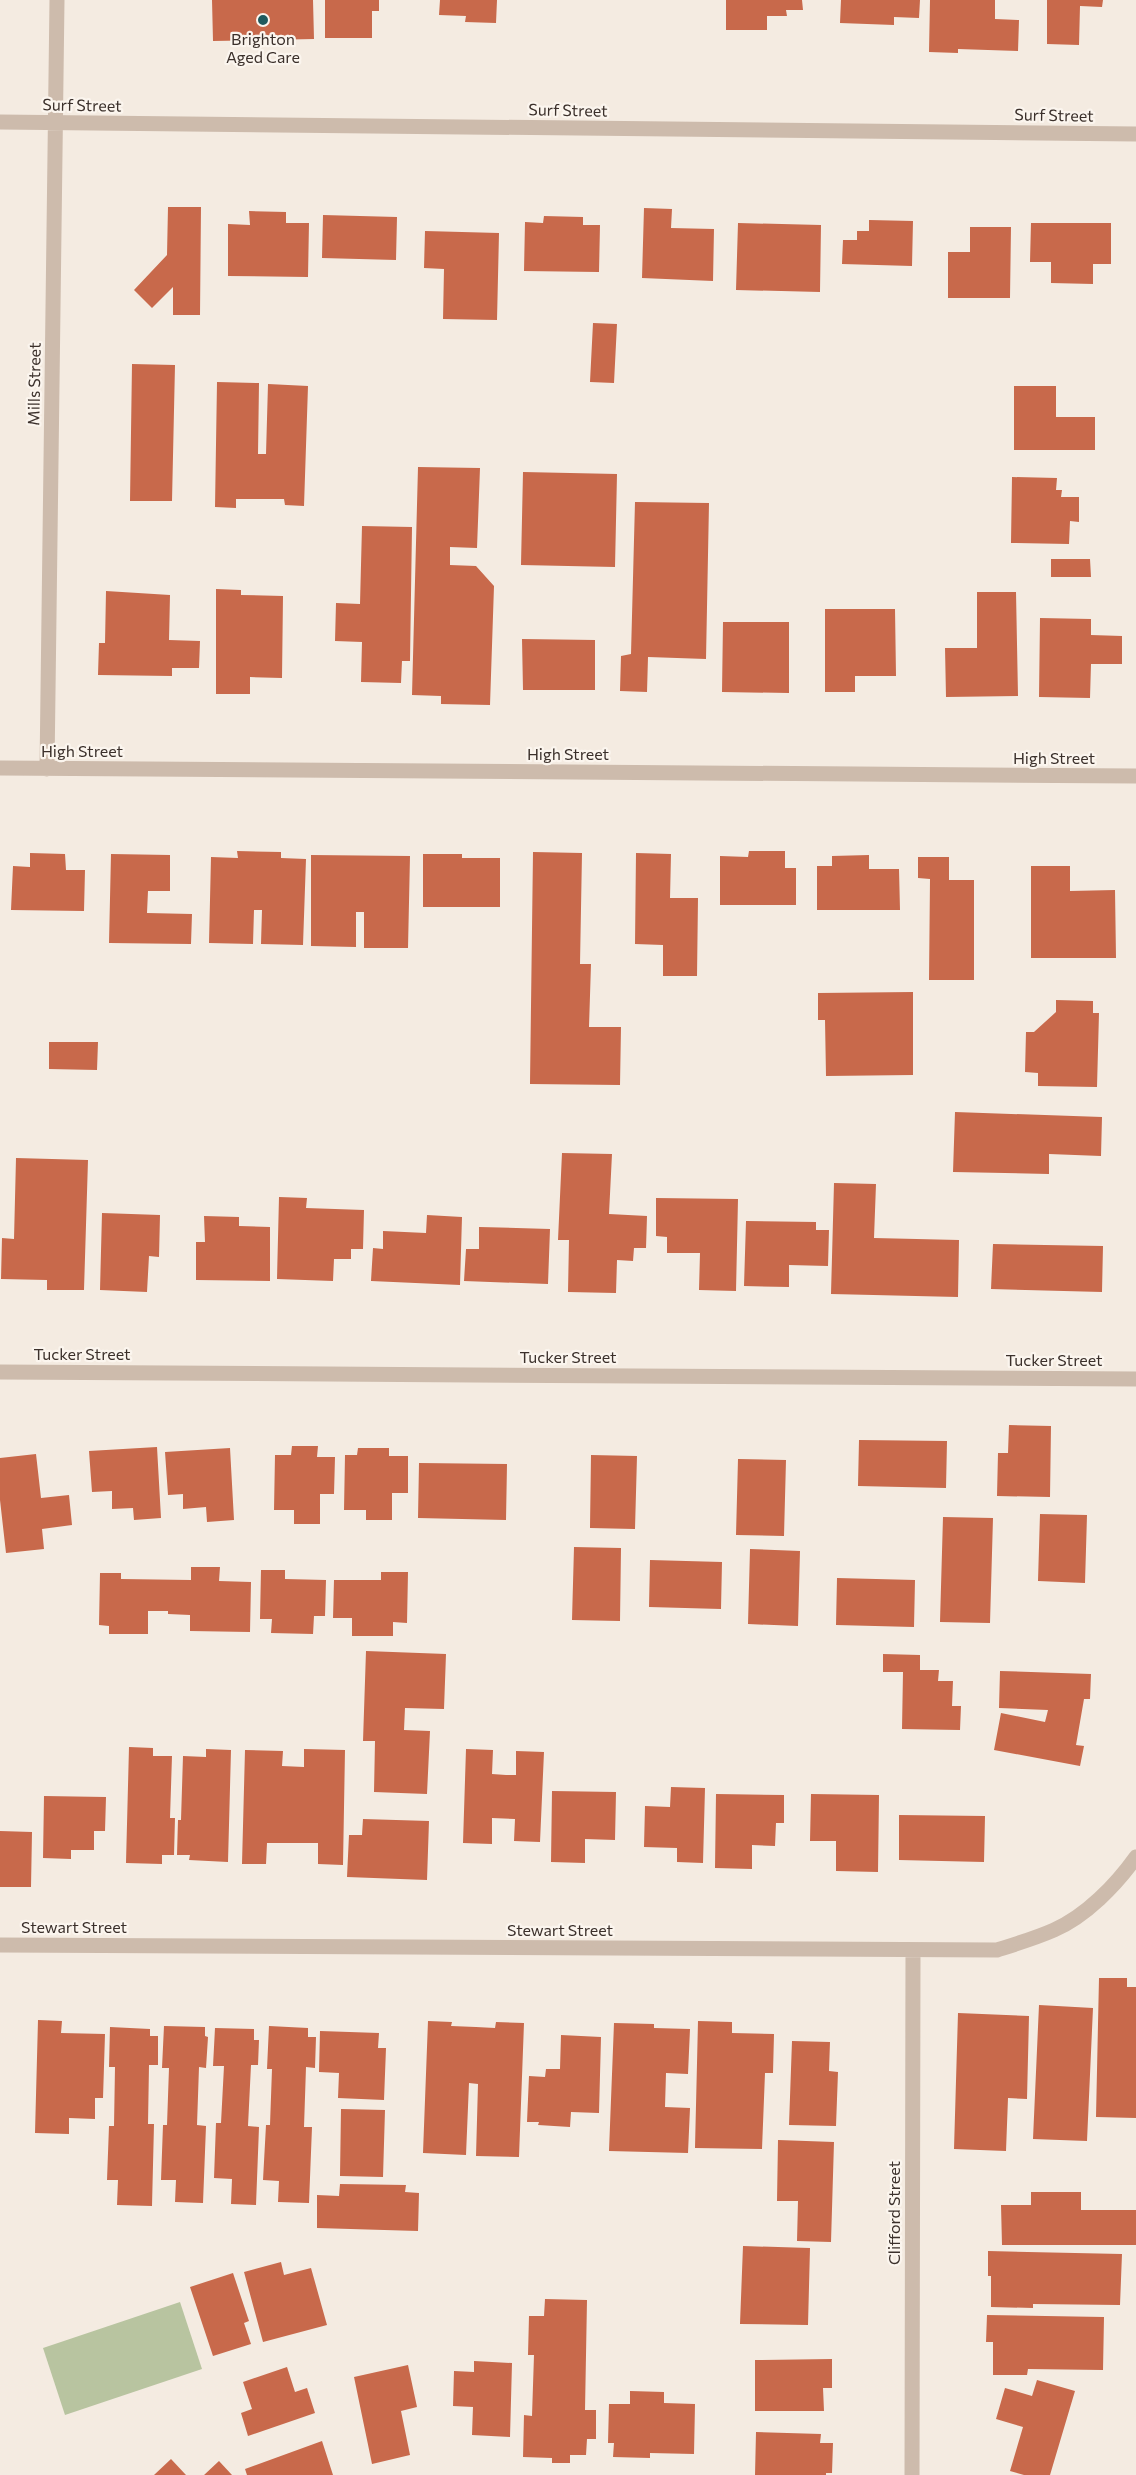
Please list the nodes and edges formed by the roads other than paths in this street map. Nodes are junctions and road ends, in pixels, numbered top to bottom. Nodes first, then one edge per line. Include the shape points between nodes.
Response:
1 (57, 0) edge
2 (0, 122) edge
3 (55, 123) junction
4 (1136, 134) edge
5 (0, 768) edge
6 (47, 769) junction
7 (1136, 776) edge
8 (0, 1372) edge
9 (1136, 1379) edge
10 (1136, 1857) edge
11 (0, 1945) edge
12 (913, 1950) junction
13 (912, 2475) edge

1 - 3 street, Mills Street
2 - 3 street, Surf Street
3 - 4 street, Surf Street
3 - 6 street, Mills Street
5 - 6 street, High Street
6 - 7 street, High Street
8 - 9 street, Tucker Street
10 - 12 street, Stewart Street via 1104,1893 1056,1930 997,1950
11 - 12 street, Stewart Street
12 - 13 street, Clifford Street

